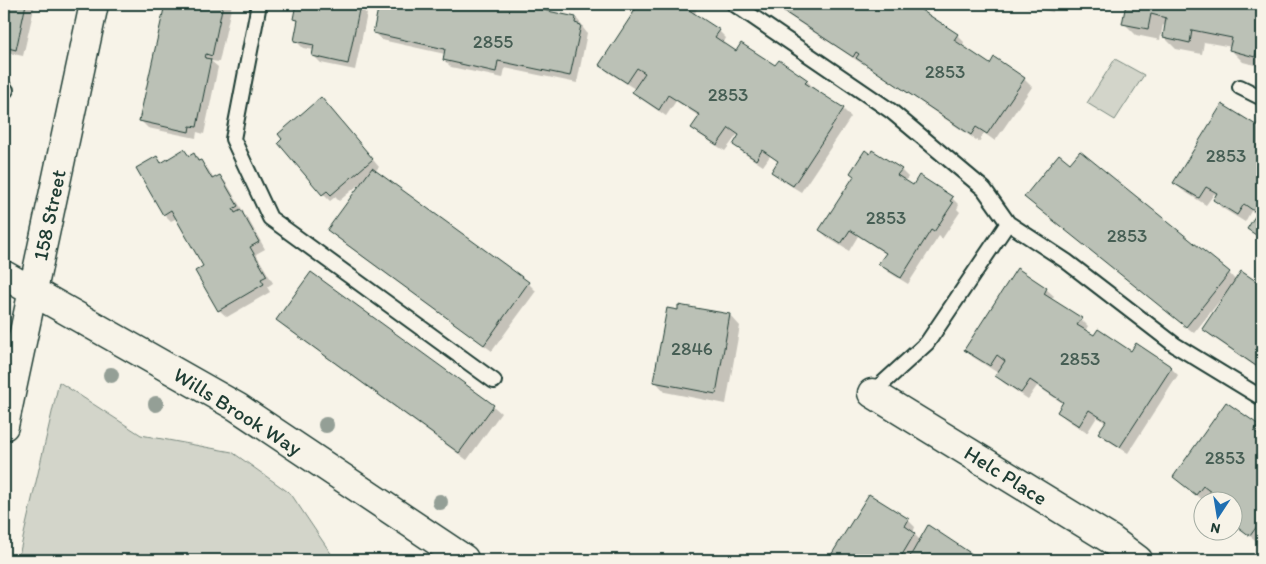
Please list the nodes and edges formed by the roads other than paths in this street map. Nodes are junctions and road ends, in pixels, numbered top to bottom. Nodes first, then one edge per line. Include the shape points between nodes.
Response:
1 (94, 4) edge
2 (259, 4) edge
3 (734, 4) edge
4 (1240, 87) dead end
5 (1262, 98) edge
6 (1008, 222) junction
7 (4, 275) edge
8 (33, 292) junction
9 (494, 381) dead end
10 (872, 393) joint
11 (1262, 398) edge
12 (4, 426) edge
13 (464, 559) edge
14 (1138, 560) edge

1 - 8 street, 158 Street
2 - 9 lane via 233,139 270,218
3 - 6 lane via 891,111 984,189
4 - 5 lane
6 - 10 lane via 927,343
6 - 11 lane via 1066,261 1175,345
7 - 8 street, Wills Brook Way
8 - 12 street, 158 Street
8 - 13 street, Wills Brook Way via 237,407
10 - 14 street, Helc Place via 1110,539

